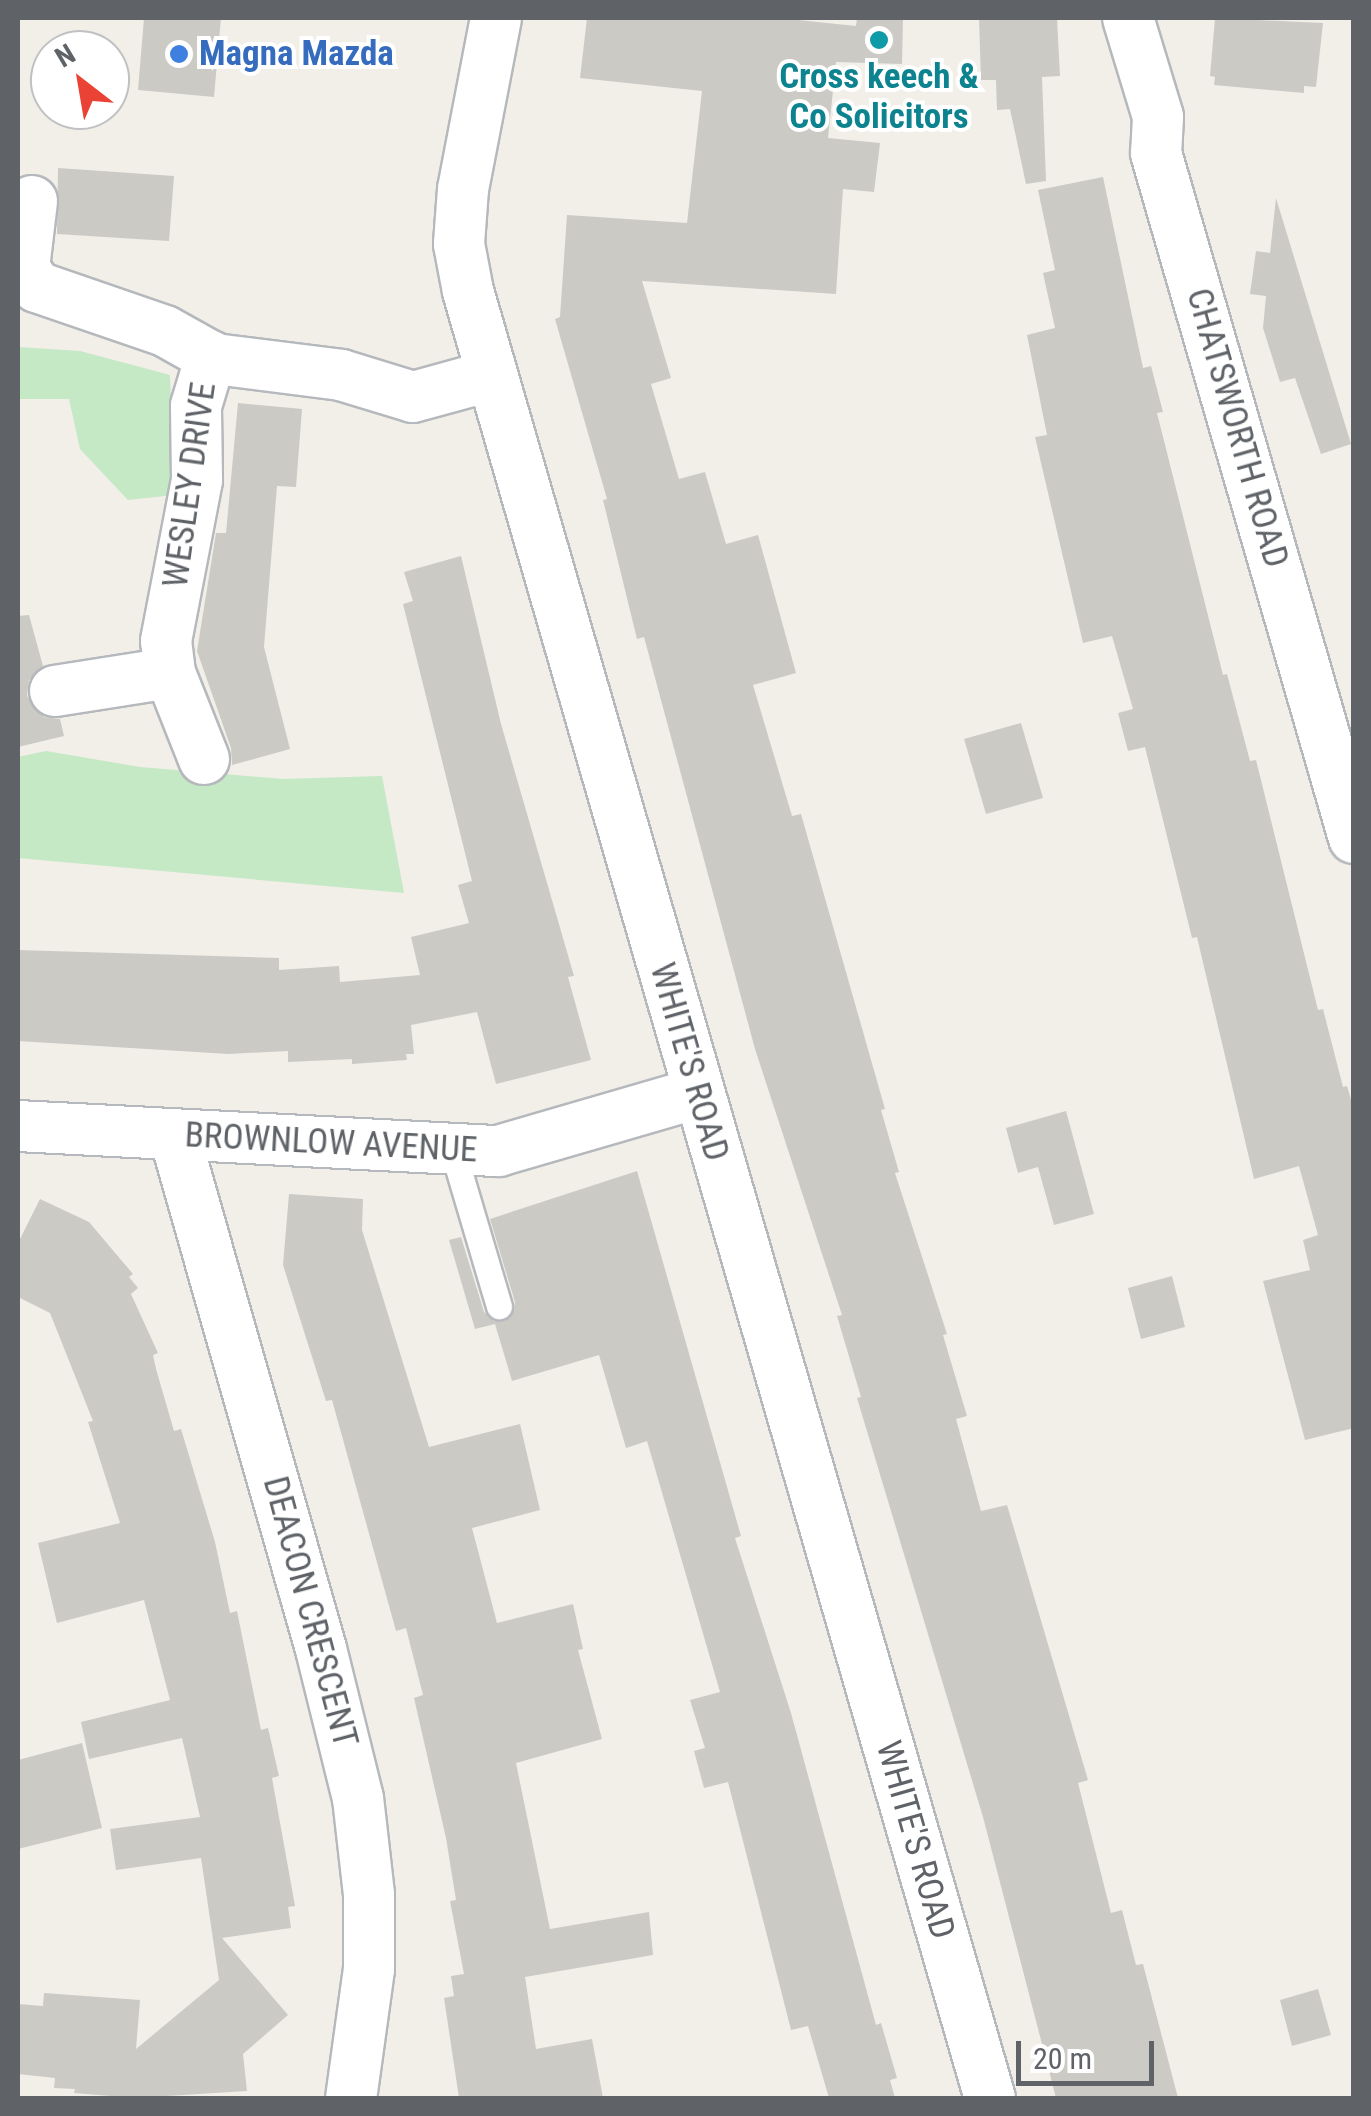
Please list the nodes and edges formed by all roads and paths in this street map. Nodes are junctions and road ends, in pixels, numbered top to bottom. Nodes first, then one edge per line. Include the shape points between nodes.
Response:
1 (496, 18) edge
2 (1128, 18) edge
3 (32, 200) dead end
4 (211, 356) junction
5 (490, 376) junction
6 (170, 673) junction
7 (55, 691) dead end
8 (204, 758) dead end
9 (1354, 838) edge
10 (698, 1093) junction
11 (18, 1126) edge
12 (175, 1137) junction
13 (454, 1151) junction
14 (498, 1306) dead end
15 (352, 2098) edge
16 (990, 2098) edge

1 - 5 street, WHITE'S ROAD via 459,244
2 - 9 street, CHATSWORTH ROAD via 1158,117 1154,144
3 - 4 street, WESLEY DRIVE via 24,268 37,286 165,331
4 - 5 street, WESLEY DRIVE via 341,374 412,397
4 - 6 street, WESLEY DRIVE via 196,406 197,480 166,640
5 - 10 street, WHITE'S ROAD
6 - 7 street
6 - 8 street, WESLEY DRIVE
10 - 13 street, BROWNLOW AVENUE via 498,1150
10 - 16 street, WHITE'S ROAD
11 - 12 street, BROWNLOW AVENUE
12 - 13 street, BROWNLOW AVENUE
12 - 15 street, DEACON CRESCENT via 358,1798 370,1895 369,1969
13 - 14 lane

